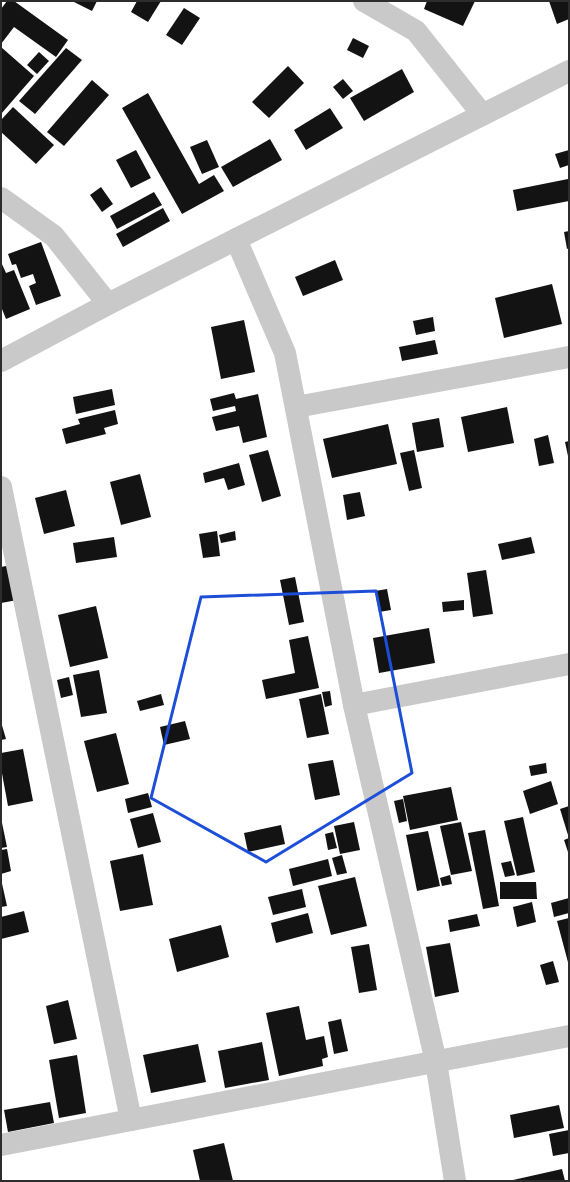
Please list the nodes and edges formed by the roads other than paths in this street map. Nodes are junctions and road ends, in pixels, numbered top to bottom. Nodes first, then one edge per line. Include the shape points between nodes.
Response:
1 (364, 1) edge
2 (569, 70) edge
3 (482, 114) junction
4 (1, 198) edge
5 (236, 239) junction
6 (108, 304) junction
7 (569, 357) edge
8 (1, 361) edge
9 (296, 407) junction
10 (1, 487) edge
11 (569, 664) edge
12 (354, 706) junction
13 (569, 1036) edge
14 (436, 1062) junction
15 (131, 1120) junction
16 (1, 1145) edge
17 (455, 1181) edge

1 - 3 street via 416,31
2 - 3 street
3 - 5 street
4 - 6 street via 54,236
5 - 6 street
5 - 9 street via 285,353
6 - 8 street
7 - 9 street
9 - 12 street
10 - 15 street
11 - 12 street
12 - 14 street
13 - 14 street
14 - 15 street
14 - 17 street
15 - 16 street

